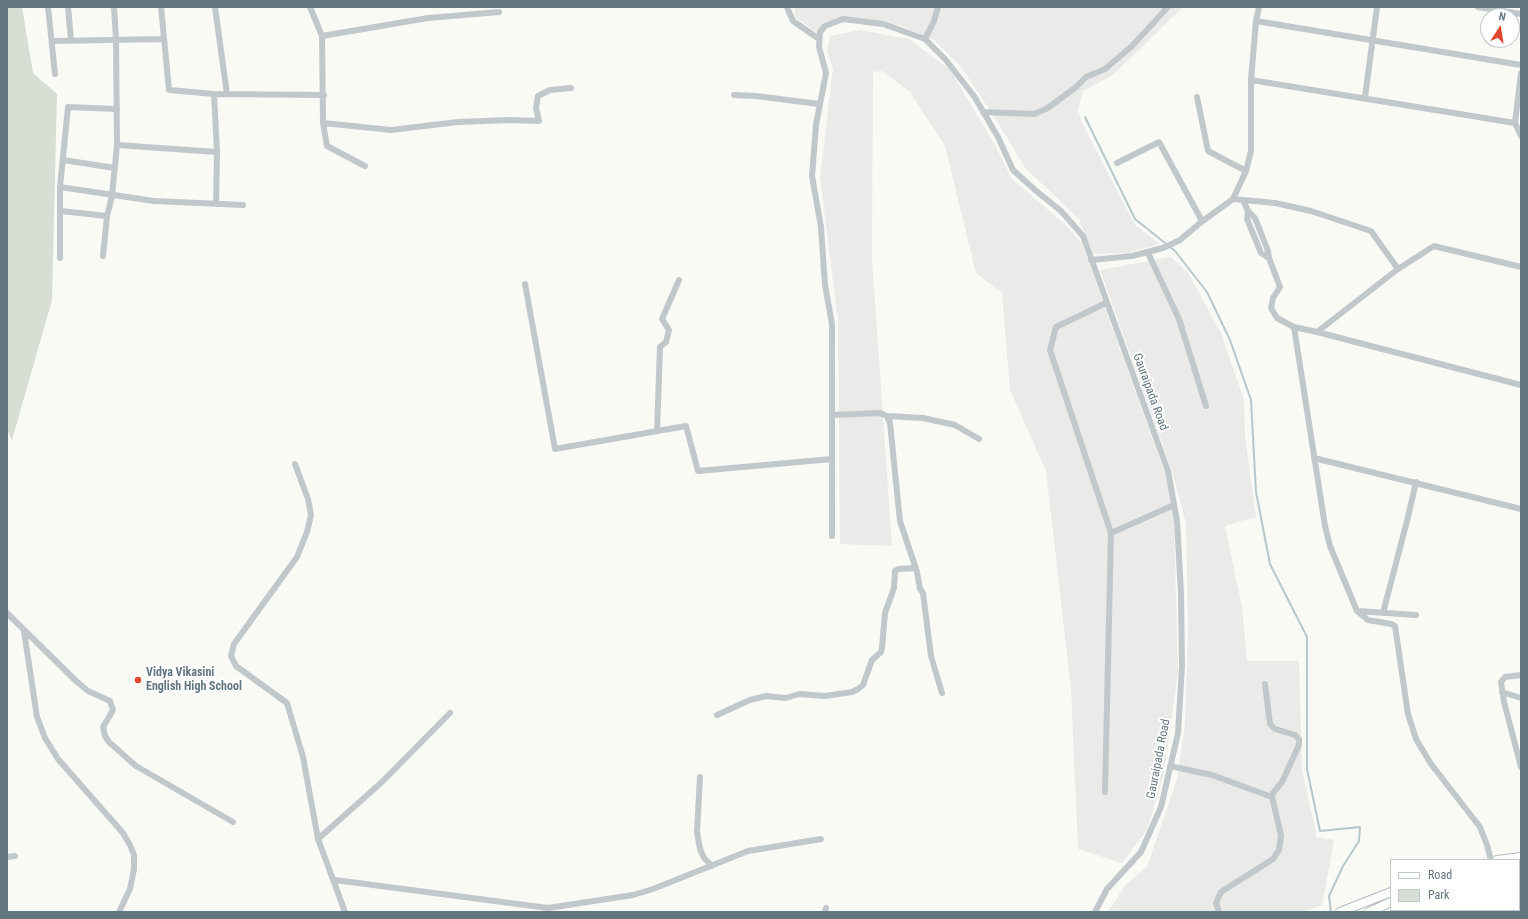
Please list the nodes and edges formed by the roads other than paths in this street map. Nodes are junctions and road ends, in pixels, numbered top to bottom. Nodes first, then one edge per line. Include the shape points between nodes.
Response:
1 (48, 7) edge
2 (68, 7) edge
3 (114, 7) edge
4 (161, 7) edge
5 (215, 7) edge
6 (310, 7) edge
7 (787, 7) edge
8 (938, 7) edge
9 (1165, 7) edge
10 (1259, 7) edge
11 (1377, 7) edge
12 (1478, 7) edge
13 (499, 12) dead end
14 (1521, 14) edge
15 (1256, 22) junction
16 (322, 36) junction
17 (164, 38) junction
18 (116, 39) junction
19 (819, 39) junction
20 (925, 39) junction
21 (71, 40) junction
22 (1372, 40) junction
23 (53, 41) junction
24 (1521, 65) edge
25 (1521, 73) edge
26 (55, 74) dead end
27 (1251, 80) junction
28 (571, 88) dead end
29 (214, 94) junction
30 (227, 94) junction
31 (324, 95) junction
32 (734, 95) dead end
33 (1197, 97) dead end
34 (1365, 98) junction
35 (820, 104) junction
36 (117, 109) junction
37 (983, 112) junction
38 (324, 123) junction
39 (1515, 123) junction
40 (1521, 136) edge
41 (117, 145) junction
42 (216, 152) junction
43 (63, 160) junction
44 (1117, 163) dead end
45 (365, 166) dead end
46 (115, 168) junction
47 (1246, 171) junction
48 (60, 187) junction
49 (112, 196) junction
50 (1233, 199) junction
51 (1243, 200) junction
52 (216, 204) junction
53 (243, 205) dead end
54 (61, 211) junction
55 (106, 216) junction
56 (1202, 222) junction
57 (1148, 253) junction
58 (103, 256) dead end
59 (60, 258) dead end
60 (1091, 260) junction
61 (1521, 267) edge
62 (1398, 269) junction
63 (679, 280) dead end
64 (525, 284) dead end
65 (1106, 303) junction
66 (1294, 327) junction
67 (1318, 332) junction
68 (1521, 385) edge
69 (1206, 406) dead end
70 (832, 415) junction
71 (887, 416) junction
72 (657, 431) junction
73 (979, 439) dead end
74 (1314, 458) junction
75 (832, 459) junction
76 (295, 464) dead end
77 (1416, 482) junction
78 (1174, 505) junction
79 (1521, 509) edge
80 (1111, 533) junction
81 (832, 536) dead end
82 (915, 568) junction
83 (1357, 611) junction
84 (7, 613) edge
85 (1383, 613) junction
86 (1416, 615) dead end
87 (24, 631) junction
88 (1521, 675) edge
89 (1265, 684) dead end
90 (1502, 692) junction
91 (942, 693) dead end
92 (1521, 698) edge
93 (450, 713) dead end
94 (717, 715) dead end
95 (1170, 766) junction
96 (1521, 767) edge
97 (700, 777) dead end
98 (1105, 792) dead end
99 (1272, 797) junction
100 (233, 822) dead end
101 (318, 839) junction
102 (821, 839) dead end
103 (15, 856) dead end
104 (7, 857) edge
105 (1521, 857) edge
106 (1491, 859) edge
107 (1506, 859) edge
108 (712, 866) junction
109 (335, 880) junction
110 (1390, 892) edge
111 (1390, 902) edge
112 (548, 910) edge
113 (119, 912) edge
114 (345, 912) edge
115 (1095, 912) edge
116 (1219, 912) edge
117 (1340, 912) edge
118 (1369, 912) edge

1 - 23 street
2 - 21 street
3 - 18 street
4 - 17 street
5 - 30 street
6 - 16 street
7 - 19 street via 793,21
8 - 20 street
9 - 37 street via 1167,8 1132,46 1105,68 1086,77 1046,109 1034,114
10 - 15 street
11 - 22 street
12 - 14 street
13 - 16 street via 428,18
15 - 22 street
15 - 27 street
16 - 31 street
17 - 18 street
17 - 29 street via 169,90
18 - 21 street
18 - 36 street
19 - 20 street, Gauraipada Road via 820,32 825,26 843,19 883,24
19 - 35 street via 826,73
20 - 37 street, Gauraipada Road via 974,96
21 - 23 street
22 - 24 street
22 - 34 street
23 - 26 street
25 - 39 street
27 - 34 street
27 - 47 street via 1251,151
28 - 38 street via 550,90 538,96 536,108 539,121 458,122 391,130
29 - 30 street
29 - 42 street
30 - 31 street
31 - 38 street
32 - 35 street
33 - 47 street via 1208,151
34 - 39 street
35 - 70 street via 812,176 821,227 825,285 832,324
36 - 41 street
36 - 43 street via 68,108
37 - 60 street, Gauraipada Road via 1013,170 1062,211 1083,236
38 - 45 street via 327,146
39 - 40 street
41 - 42 street
41 - 46 street
42 - 52 street
43 - 46 street
43 - 48 street
44 - 56 street via 1159,142
46 - 49 street
47 - 50 street
48 - 49 street
48 - 54 street
49 - 52 street
49 - 55 street
50 - 51 street
50 - 56 street
51 - 62 street via 1275,203 1311,211 1371,231
51 - 66 street via 1248,211 1247,219 1261,253 1269,258 1280,287 1272,298 1271,308 1277,318
52 - 53 street
54 - 55 street
54 - 59 street
55 - 58 street
56 - 57 street via 1180,240
57 - 60 street
57 - 69 street via 1179,319
60 - 65 street, Gauraipada Road
61 - 62 street via 1434,246
62 - 67 street
63 - 72 street via 662,319 669,330 666,342 660,347
64 - 72 street via 555,449
65 - 78 street, Gauraipada Road via 1168,471
65 - 80 street via 1056,327 1050,350
66 - 67 street
66 - 74 street
67 - 68 street
70 - 71 street via 880,413
70 - 75 street
71 - 73 street via 923,418 954,425
71 - 82 street via 890,423 900,522
72 - 75 street via 686,426 698,470
74 - 77 street
74 - 83 street via 1327,536
75 - 81 street
76 - 101 street via 311,515 307,532 297,557 234,644 231,656 236,666 287,702 303,757
77 - 79 street
77 - 85 street
78 - 80 street
78 - 95 street, Gauraipada Road via 1181,593 1182,666 1178,733
80 - 98 street
82 - 91 street via 923,593 931,656
82 - 94 street via 895,571 894,588 885,613 881,652 872,660 863,685 858,689 825,696 766,696 750,700
83 - 85 street
83 - 106 street via 1368,620 1395,626 1408,714 1416,739 1431,764 1480,827
84 - 87 street
85 - 86 street
87 - 100 street via 88,691 110,700 113,710 103,727 109,742 136,766
87 - 113 street via 37,717 46,738 58,759 123,833 134,855 130,889
88 - 90 street via 1502,679
89 - 99 street via 1270,724 1275,729 1295,735 1299,739 1299,745 1282,782
90 - 92 street
90 - 96 street
93 - 101 street via 383,781
95 - 99 street via 1212,774
95 - 115 street, Gauraipada Road via 1161,807 1141,852 1107,889
97 - 108 street via 697,832 704,858
99 - 116 street via 1282,835 1279,850 1273,859 1221,892 1216,903
101 - 109 street
102 - 108 street via 748,851
103 - 104 street
105 - 107 main road
108 - 112 street via 633,895
109 - 112 street
109 - 114 street
110 - 117 main road
111 - 118 main road

